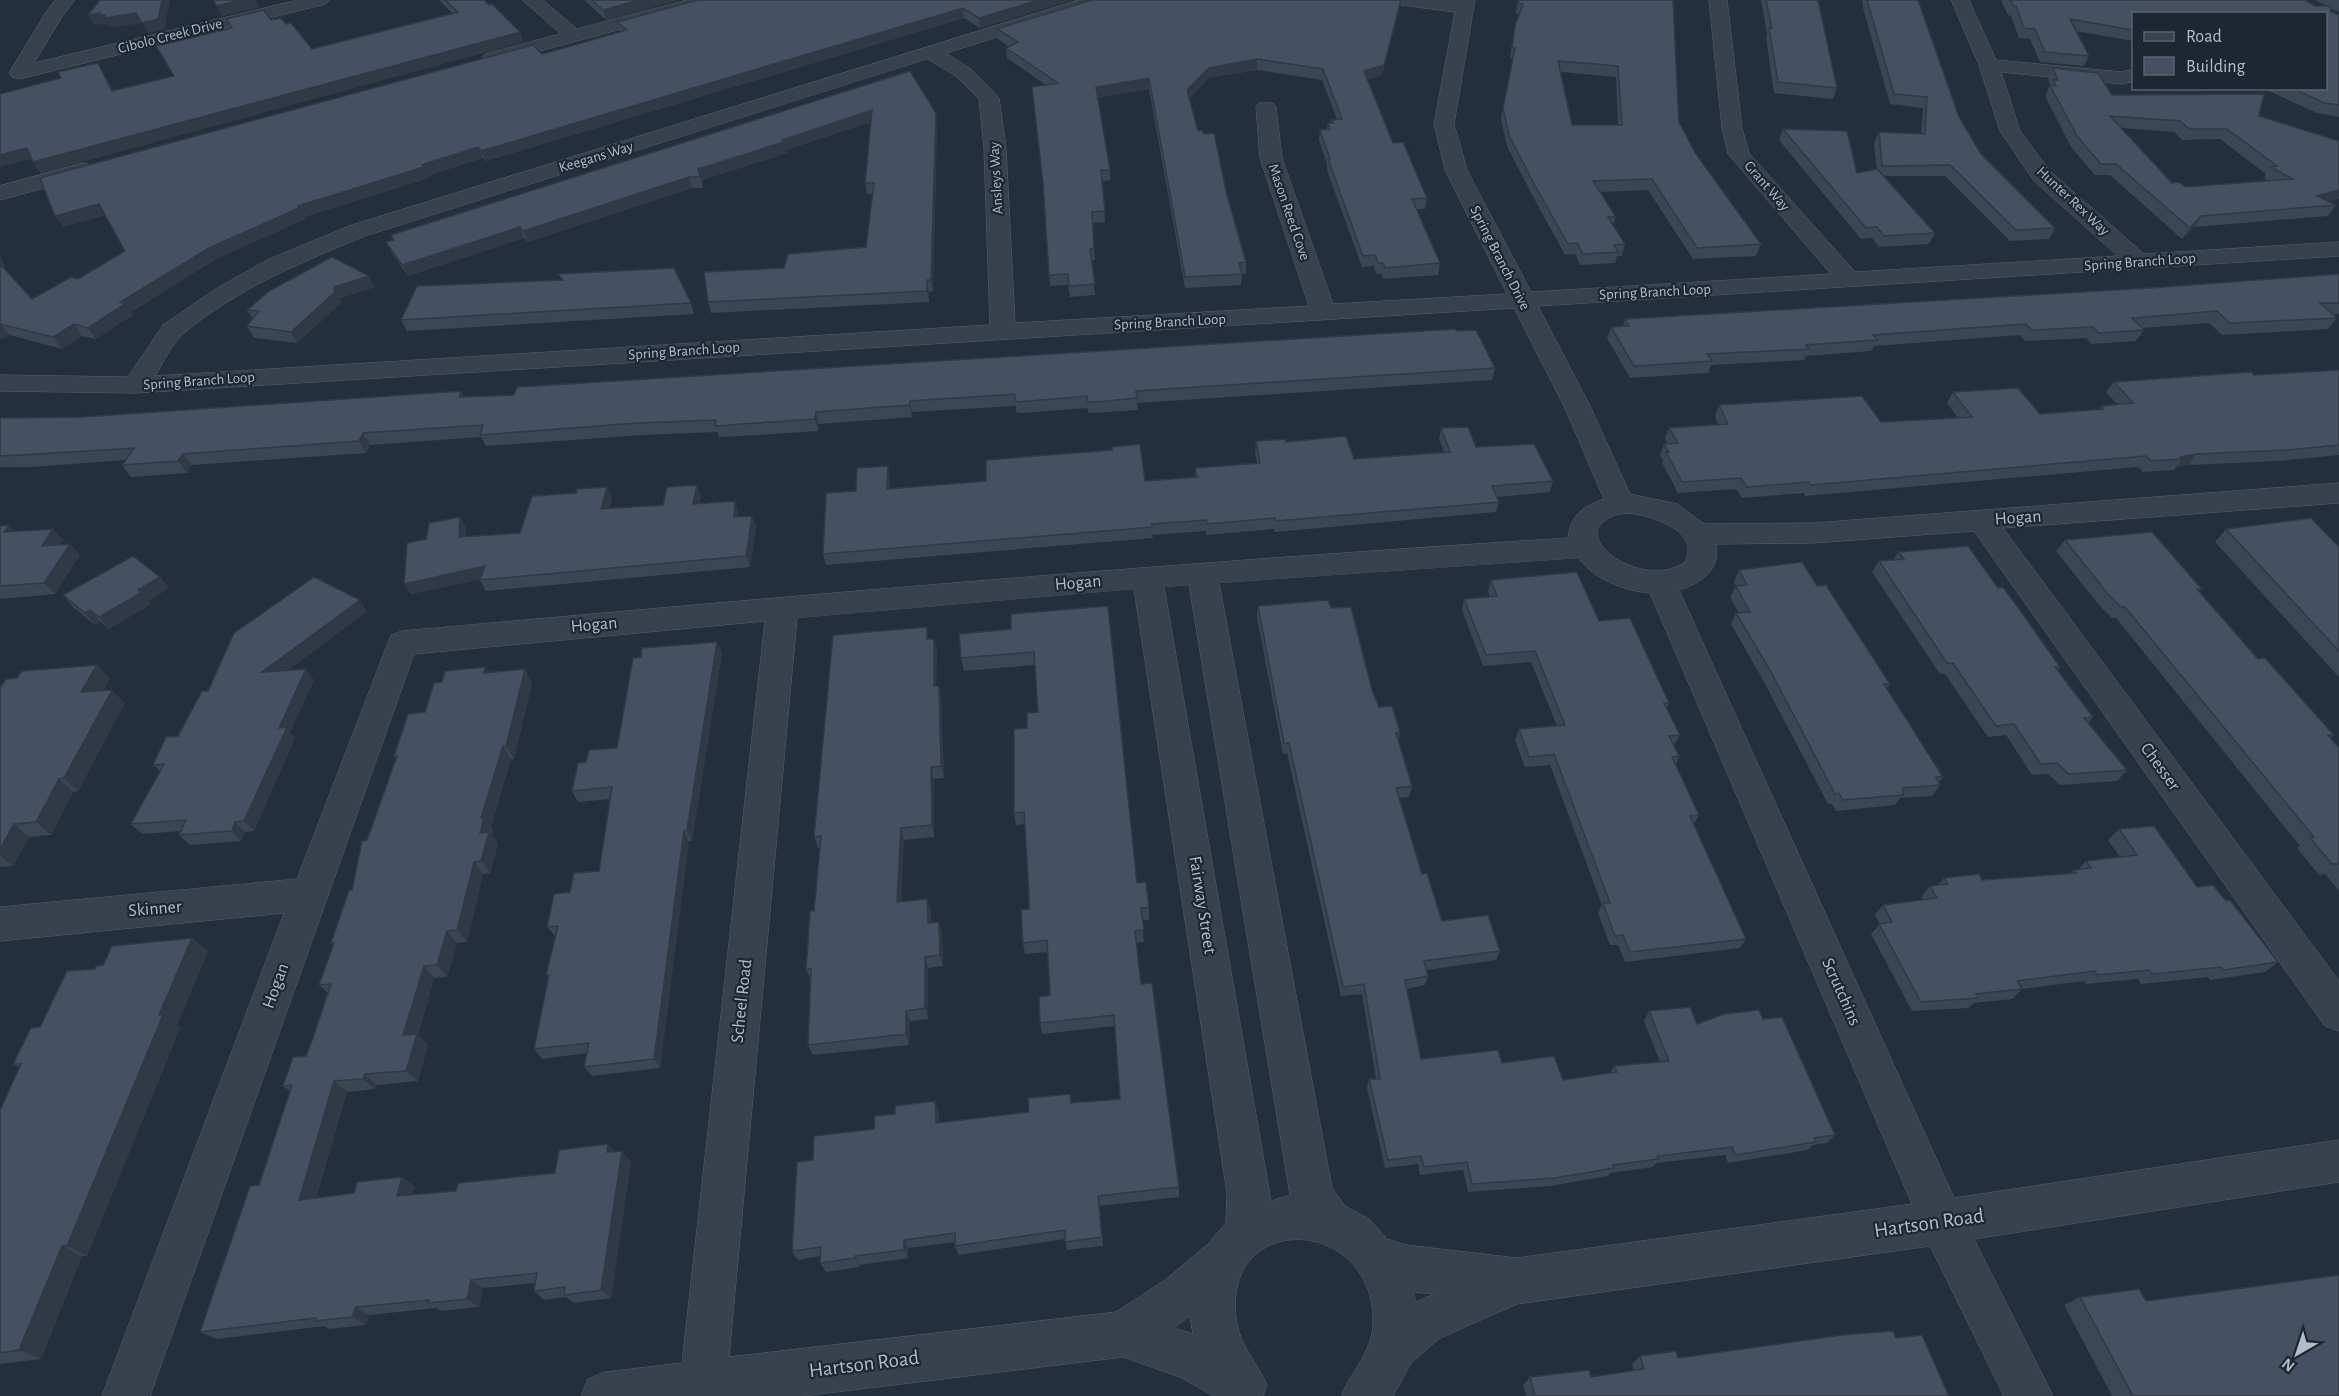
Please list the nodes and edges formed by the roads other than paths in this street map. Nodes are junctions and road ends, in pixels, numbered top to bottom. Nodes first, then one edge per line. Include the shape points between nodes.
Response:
1 (66, 0) edge
2 (320, 0) edge
3 (532, 0) edge
4 (708, 0) edge
5 (1098, 0) edge
6 (1401, 0) edge
7 (1718, 0) edge
8 (1960, 0) edge
9 (1466, 4) edge
10 (574, 36) junction
11 (932, 53) junction
12 (471, 64) edge
13 (1989, 65) junction
14 (2132, 75) edge
15 (1266, 107) dead end
16 (103, 165) edge
17 (0, 193) edge
18 (2339, 249) edge
19 (2139, 262) junction
20 (1850, 281) junction
21 (1520, 299) junction
22 (1324, 314) junction
23 (1003, 331) junction
24 (0, 383) edge
25 (136, 385) junction
26 (2328, 494) edge
27 (1620, 503) junction
28 (2339, 518) edge
29 (1982, 521) junction
30 (1697, 534) junction
31 (1586, 547) junction
32 (1202, 574) junction
33 (1147, 577) junction
34 (1661, 584) junction
35 (782, 607) junction
36 (310, 894) junction
37 (0, 924) edge
38 (2339, 1012) edge
39 (2339, 1161) edge
40 (1942, 1222) junction
41 (1330, 1223) junction
42 (1236, 1247) junction
43 (1374, 1256) junction
44 (1517, 1281) junction
45 (1123, 1334) junction
46 (1394, 1347) junction
47 (703, 1390) edge
48 (1249, 1391) edge
49 (126, 1396) edge
50 (605, 1396) edge
51 (1365, 1396) edge
52 (2029, 1396) edge

1 - 2 street, Cibolo Creek Drive via 19,73
3 - 10 street
4 - 10 street
5 - 11 street, Keegans Way
6 - 9 street
7 - 20 street, Grant Way via 1732,128 1739,154
8 - 13 street, Hunter Rex Way
9 - 21 street, Spring Branch Drive via 1444,124 1456,170
10 - 12 street
11 - 23 street, Ansleys Way via 964,73 990,98
11 - 25 street, Keegans Way via 357,231 287,260 226,293 172,330
13 - 14 street via 2122,78
13 - 19 street, Hunter Rex Way via 2010,131 2042,176
15 - 22 street, Mason Reed Cove via 1271,158
16 - 17 street
18 - 19 street, Spring Branch Loop
19 - 20 street, Spring Branch Loop
20 - 21 street, Spring Branch Loop
21 - 22 street, Spring Branch Loop
21 - 27 street, Spring Branch Drive via 1578,408
22 - 23 street, Spring Branch Loop
23 - 25 street, Spring Branch Loop
24 - 25 street, Spring Branch Loop
26 - 28 street
26 - 29 street, Hogan
27 - 30 street via 1664,510 1686,522
27 - 31 street via 1604,507 1585,523 1582,535
29 - 30 street, Hogan via 1813,533
29 - 38 street, Chesser
30 - 34 street via 1703,548 1702,561 1694,572 1680,580
31 - 32 street, Hogan
31 - 34 street via 1608,570
32 - 33 street, Hogan
32 - 41 street via 1312,1196
33 - 35 street, Hogan
33 - 42 street, Fairway Street via 1250,1193
34 - 40 street, Scrutchins
35 - 36 street, Hogan via 402,643
35 - 47 street, Scheel Road
36 - 37 street, Skinner
36 - 49 street, Hogan
39 - 40 street, Hartson Road
40 - 44 street, Hartson Road
40 - 52 street, Scrutchins
41 - 42 street, Hartson Road via 1287,1218 1262,1225
41 - 43 street via 1361,1242
42 - 45 street, Hartson Road via 1181,1296
42 - 48 street, Fairway Street via 1217,1276 1211,1314 1221,1352
43 - 44 street, Hartson Road via 1406,1268
43 - 46 street via 1392,1290 1397,1328
44 - 46 street, Hartson Road via 1424,1322
45 - 47 street, Hartson Road
45 - 48 street, Hartson Road via 1191,1357
46 - 51 street via 1388,1366
47 - 50 street, Hartson Road

